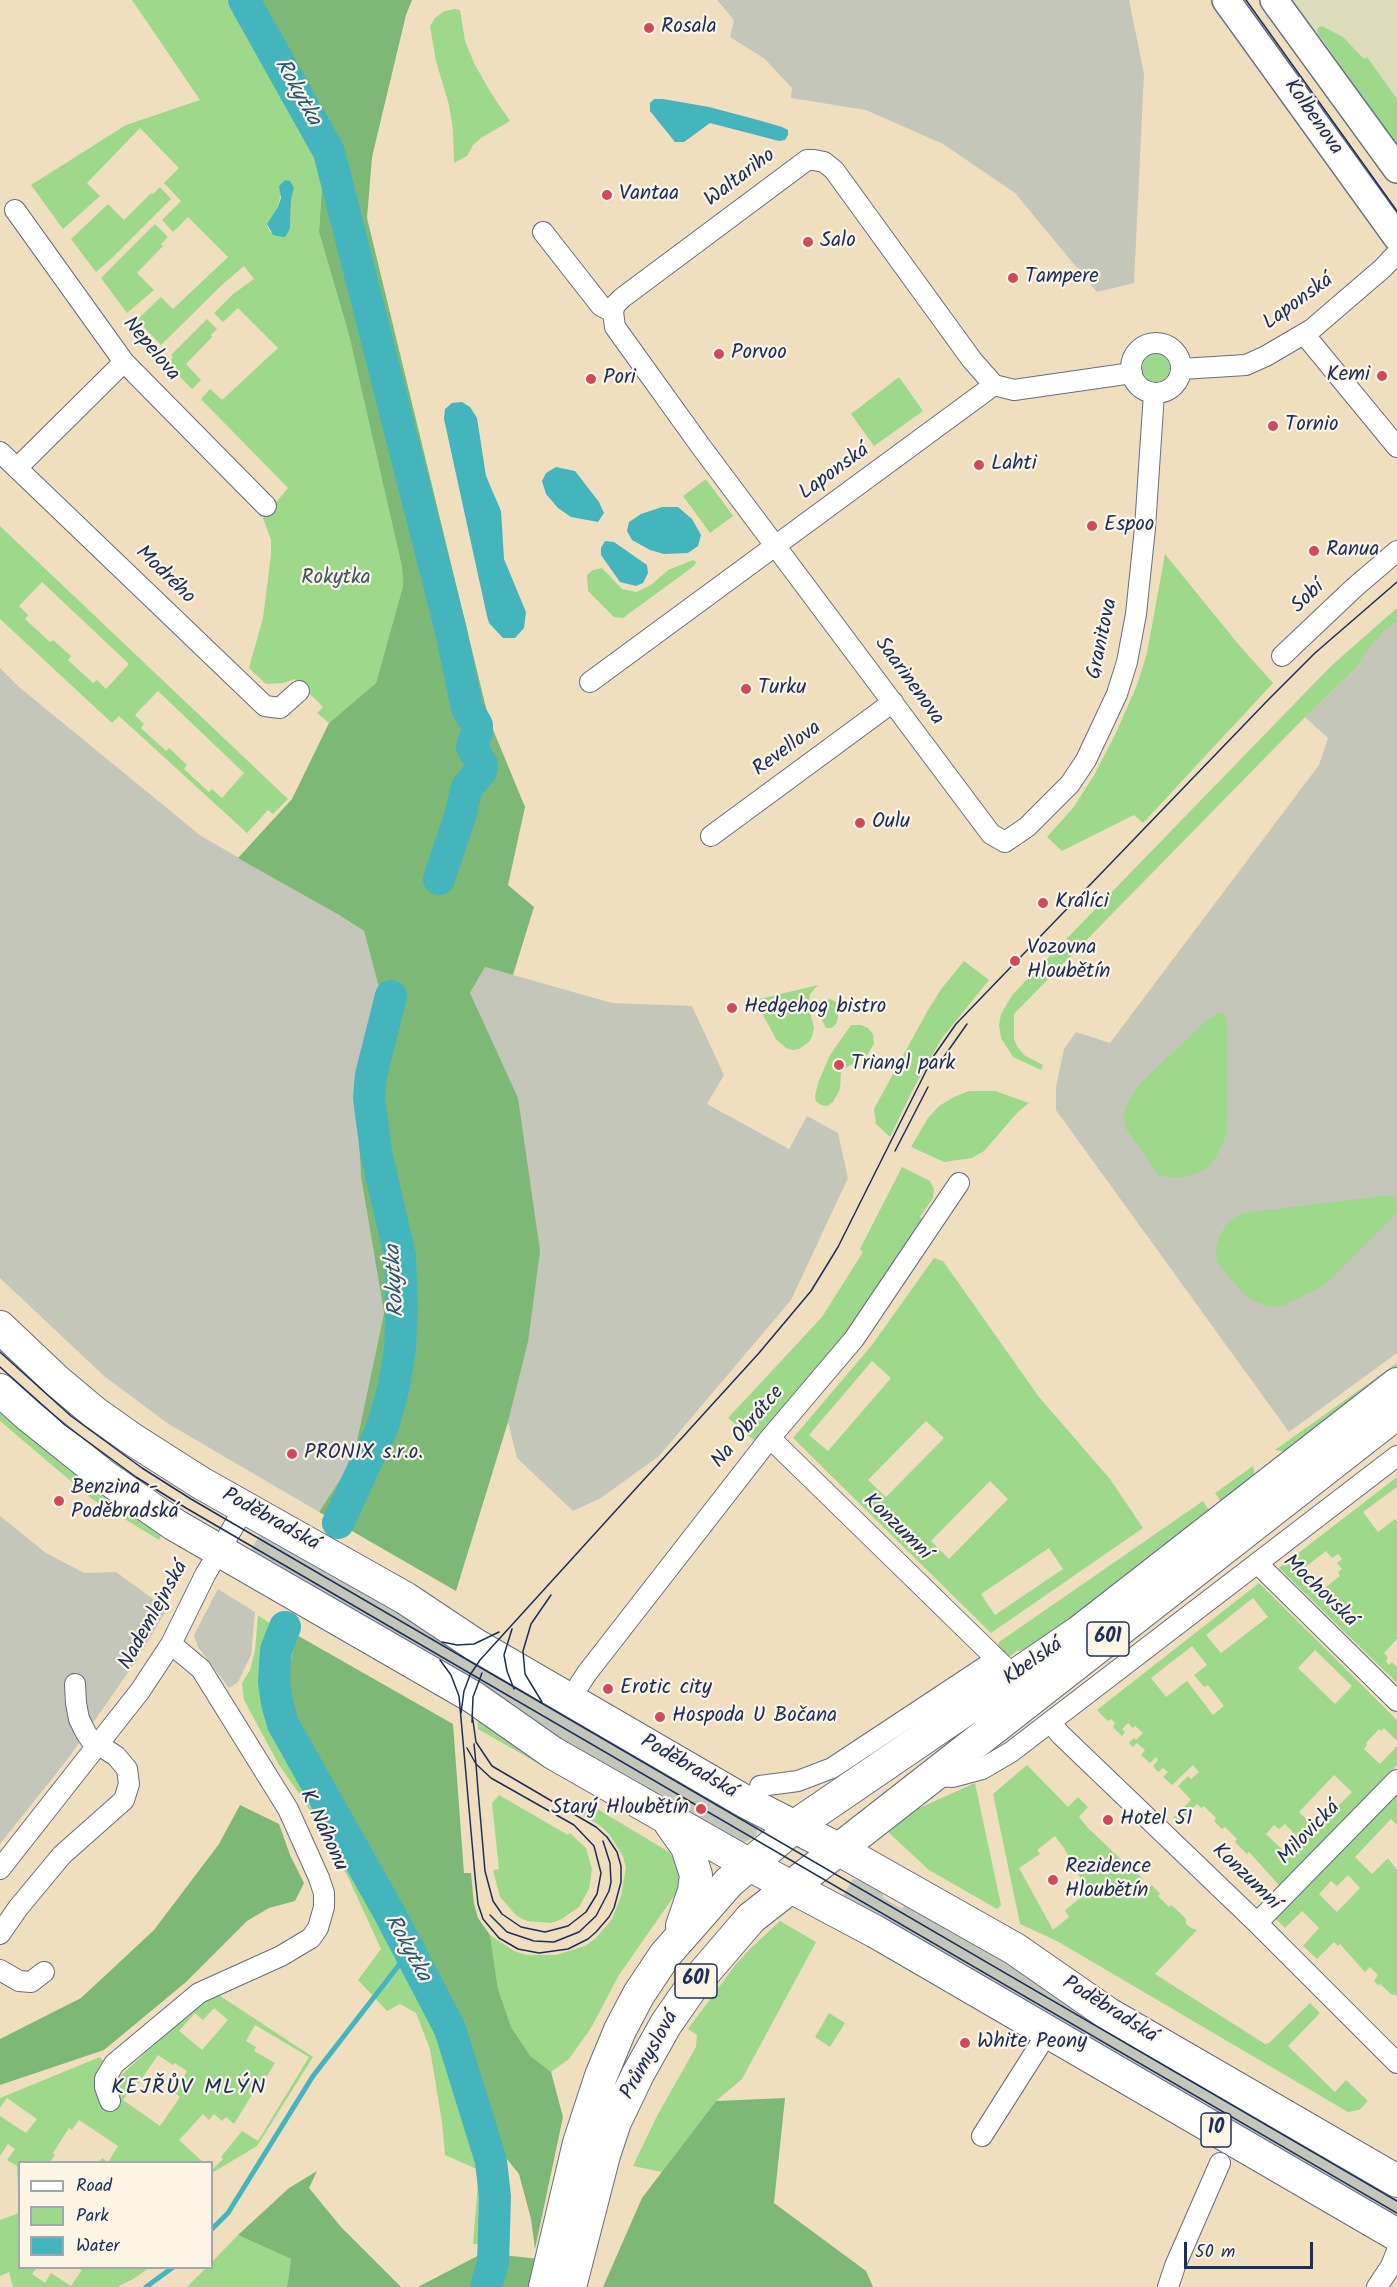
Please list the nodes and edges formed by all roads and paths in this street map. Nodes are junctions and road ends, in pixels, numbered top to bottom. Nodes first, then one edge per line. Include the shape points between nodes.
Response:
1 (1226, 0) edge
2 (1274, 0) edge
3 (1397, 170) edge
4 (15, 210) dead end
5 (543, 232) dead end
6 (1397, 237) edge
7 (1397, 253) edge
8 (613, 312) junction
9 (1304, 334) junction
10 (124, 362) junction
11 (1181, 369) junction
12 (1132, 373) junction
13 (994, 385) junction
14 (1154, 393) junction
15 (1397, 447) edge
16 (0, 452) edge
17 (17, 468) junction
18 (266, 506) dead end
19 (776, 546) junction
20 (1397, 551) edge
21 (1282, 656) dead end
22 (590, 682) dead end
23 (299, 691) dead end
24 (893, 702) junction
25 (711, 836) dead end
26 (1007, 848) joint
27 (959, 1183) dead end
28 (0, 1326) edge
29 (1397, 1384) edge
30 (0, 1389) edge
31 (1397, 1413) edge
32 (770, 1438) junction
33 (1397, 1456) edge
34 (1284, 1502) junction
35 (245, 1507) junction
36 (220, 1550) junction
37 (1258, 1564) junction
38 (171, 1644) junction
39 (1006, 1668) junction
40 (75, 1684) dead end
41 (570, 1699) junction
42 (1397, 1701) edge
43 (1050, 1722) junction
44 (99, 1743) junction
45 (931, 1776) junction
46 (1397, 1780) edge
47 (760, 1786) dead end
48 (665, 1818) junction
49 (795, 1826) junction
50 (838, 1849) junction
51 (748, 1864) junction
52 (0, 1869) edge
53 (790, 1887) junction
54 (1257, 1923) junction
55 (0, 1934) edge
56 (678, 1938) junction
57 (0, 1970) edge
58 (45, 1972) dead end
59 (1048, 2032) junction
60 (1397, 2063) edge
61 (110, 2101) dead end
62 (982, 2136) dead end
63 (1220, 2163) dead end
64 (1391, 2174) edge
65 (1397, 2235) edge
66 (1397, 2251) edge
67 (1170, 2280) edge
68 (545, 2287) edge
69 (570, 2287) edge
70 (1377, 2287) edge

1 - 6 main road, Kolbenova
2 - 3 main road, Kolbenova
4 - 10 street, Nepelova
5 - 8 street via 601,306
7 - 9 street, Laponská
8 - 13 street, Waltariho via 622,298 807,160 814,159 834,170
8 - 19 street via 615,327
9 - 11 street, Laponská via 1246,364
9 - 15 street
10 - 17 street
10 - 18 street, Nepelova
11 - 12 street via 1177,354 1158,343 1143,346 1137,352
11 - 14 street via 1175,384
12 - 13 street via 1014,390
12 - 14 street via 1140,386
13 - 19 street, Laponská
14 - 26 street, Granitova via 1136,614 1117,694 1086,760 1070,784
16 - 17 street, Modrého
17 - 23 street, Modrého via 266,706 280,708
19 - 22 street, Laponská
19 - 24 street, Saarinenova
20 - 21 street, Sobí
24 - 25 street, Revellova
24 - 26 street, Saarinenova via 991,834
27 - 32 street, Na Obrátce via 854,1339
28 - 35 main road, Poděbradská via 57,1381 111,1425
29 - 39 main road, Kbelská / 601 via 1079,1632
30 - 36 main road via 104,1476
31 - 34 main road, Kbelská / 601
32 - 39 street, Konzumní
32 - 41 street, Na Obrátce via 586,1673
33 - 37 street
34 - 37 street, Mochovská via 1266,1533
34 - 45 main road, Kbelská / 601
35 - 36 street, Nademlejnská
35 - 41 main road, Poděbradská via 405,1598 464,1638
36 - 38 street, Nademlejnská
36 - 48 main road via 474,1697 553,1753
37 - 42 street, Mochovská
37 - 43 street
38 - 44 street, Nademlejnská
38 - 61 street, K Náhonu via 201,1669 288,1809 319,1878 324,1907 311,1938 199,1993 114,2064 105,2079
39 - 47 street, Kbelská via 831,1768 798,1781
39 - 49 main road, Kbelská / 601
40 - 44 street via 79,1719 90,1739
41 - 49 main road, Poděbradská via 746,1802
43 - 45 street via 982,1769 952,1777
43 - 54 street, Konzumní
44 - 52 street, Nademlejnská
44 - 55 street via 127,1769 129,1784 124,1800 62,1855
45 - 50 main road, Kbelská / 601
46 - 54 street, Milovická
48 - 51 main road
48 - 56 main road via 687,1847 696,1875
49 - 50 main road, Poděbradská / 10
49 - 51 main road, Kbelská / 601
50 - 53 main road, Průmyslová / 601
50 - 64 main road, Poděbradská / 10 via 1015,1949 1107,2013
51 - 53 main road
51 - 56 main road, Průmyslová / 601
53 - 59 main road, 10 via 845,1914
53 - 69 main road, Průmyslová / 601 via 726,1944 649,2053 615,2121
54 - 60 street, Konzumní
56 - 68 main road, Průmyslová / 601 via 639,1994 600,2076 576,2154
57 - 58 street via 19,1981 31,1982
59 - 62 street
59 - 65 main road, 10
63 - 67 street
66 - 70 street

